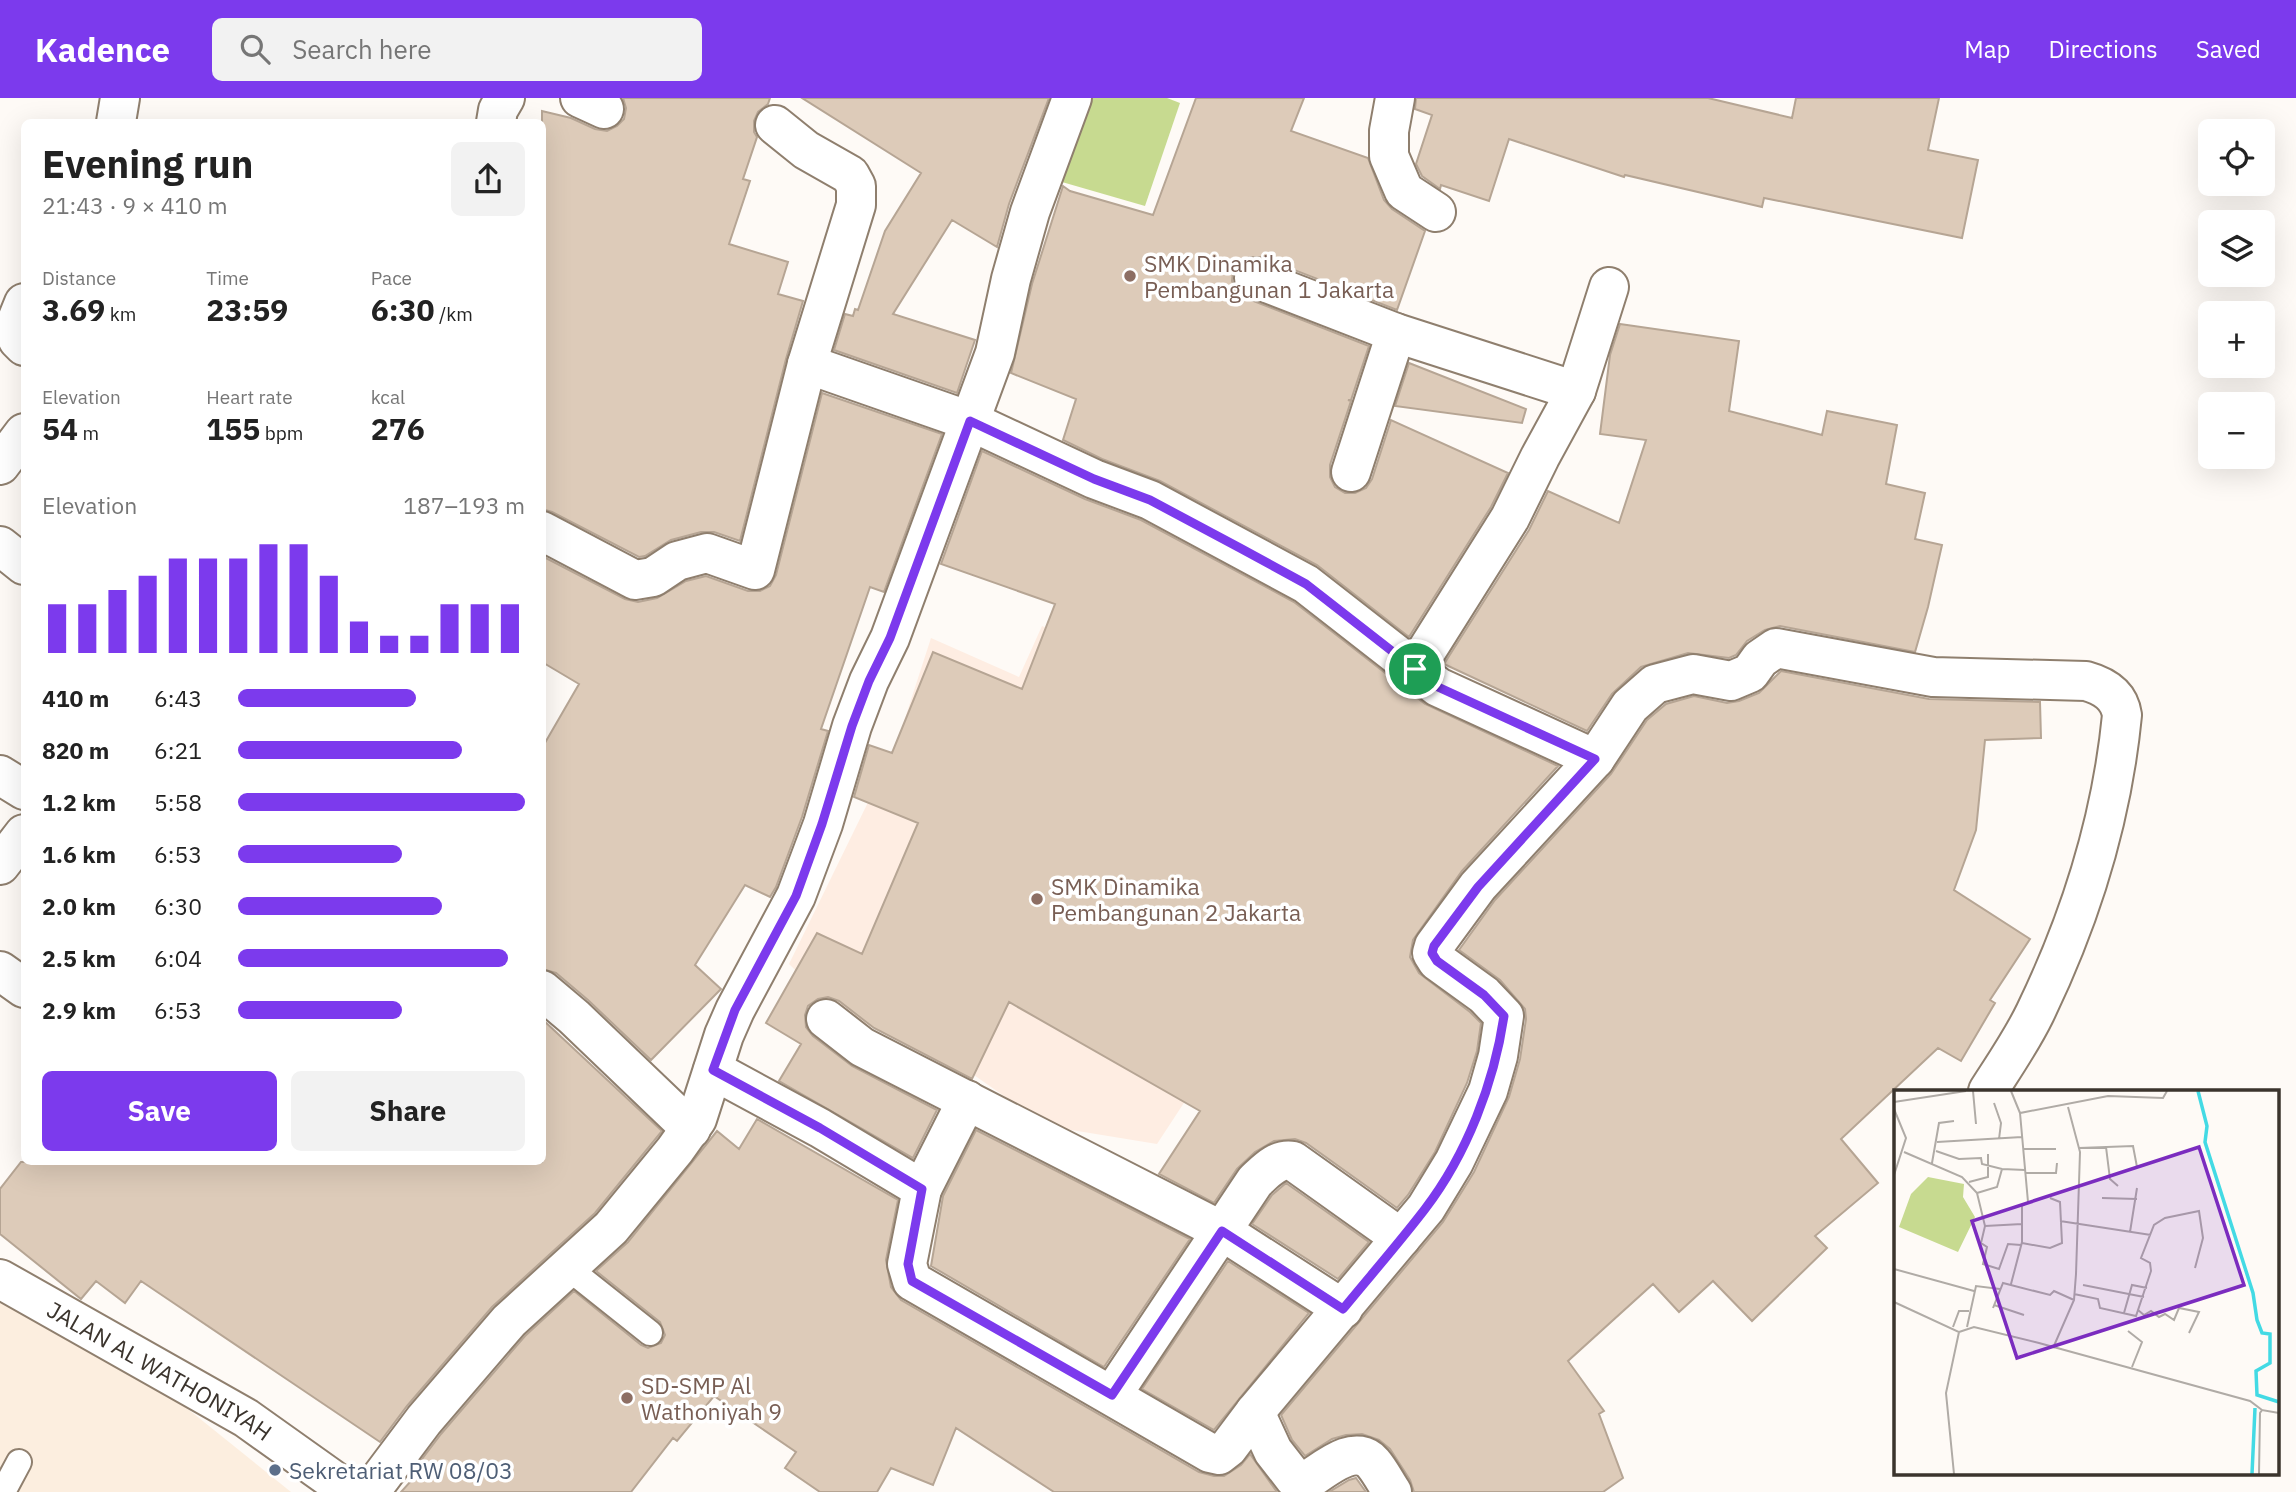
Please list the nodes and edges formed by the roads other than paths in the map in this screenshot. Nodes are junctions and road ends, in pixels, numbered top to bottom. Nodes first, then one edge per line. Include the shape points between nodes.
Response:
1 (120, 98) edge
2 (505, 98) edge
3 (1072, 98) edge
4 (1395, 98) edge
5 (116, 119) edge
6 (496, 119) edge
7 (775, 125) dead end
8 (1436, 212) dead end
9 (1254, 278) dead end
10 (1609, 287) dead end
11 (21, 310) edge
12 (1396, 333) junction
13 (21, 343) edge
14 (807, 364) junction
15 (1576, 391) junction
16 (970, 421) junction
17 (21, 437) edge
18 (0, 465) edge
19 (1351, 472) dead end
20 (546, 533) edge
21 (0, 546) edge
22 (21, 563) edge
23 (1415, 669) junction
24 (1595, 759) junction
25 (0, 775) edge
26 (21, 788) edge
27 (21, 838) edge
28 (0, 865) edge
29 (0, 971) edge
30 (21, 986) edge
31 (546, 993) edge
32 (826, 1019) dead end
33 (713, 1070) junction
34 (1989, 1090) edge
35 (967, 1100) junction
36 (691, 1129) junction
37 (922, 1189) junction
38 (1222, 1231) junction
39 (1401, 1238) junction
40 (567, 1267) junction
41 (0, 1279) edge
42 (1343, 1309) junction
43 (650, 1333) dead end
44 (1112, 1395) junction
45 (1255, 1412) junction
46 (19, 1462) dead end
47 (4, 1492) edge
48 (350, 1492) edge
49 (370, 1492) edge
50 (1392, 1492) edge

1 - 5 street
2 - 6 street
3 - 16 street via 1030,212 995,353
4 - 8 street via 1389,156 1404,191
7 - 14 street via 806,150 850,175 856,186 856,205
9 - 12 street
10 - 15 street
11 - 13 street via 13,330
12 - 15 street
12 - 19 street
14 - 16 street
14 - 20 street via 755,570 707,553 677,561 653,577 635,580
15 - 23 street via 1510,519
16 - 23 street via 1150,500 1306,584
16 - 33 street via 890,638 852,726 796,896 735,1010
17 - 18 street
21 - 22 street
23 - 24 street via 1438,687
24 - 34 street via 1630,706 1655,684 1693,674 1731,681 1750,673 1776,648 1933,677 2102,685 2121,706 2122,715 2097,850 2064,949 2034,1015
24 - 39 street via 1478,887 1434,946 1437,961 1484,995 1504,1016 1498,1056 1482,1102 1454,1162
25 - 26 street
27 - 28 street
29 - 30 street
31 - 36 street
32 - 35 street via 862,1047
33 - 36 street
33 - 37 street
35 - 37 street
35 - 38 street
36 - 40 street via 611,1228
37 - 44 street via 908,1264 912,1281
38 - 39 street via 1255,1181 1286,1159
38 - 42 street
38 - 44 street
39 - 42 street
40 - 43 lane
40 - 49 street via 509,1321 424,1420
41 - 48 street, JALAN AL WATHONIYAH via 246,1418
42 - 45 street
44 - 45 street via 1219,1455
45 - 50 street via 1273,1451 1294,1478 1308,1480 1356,1455 1372,1461
46 - 47 lane

